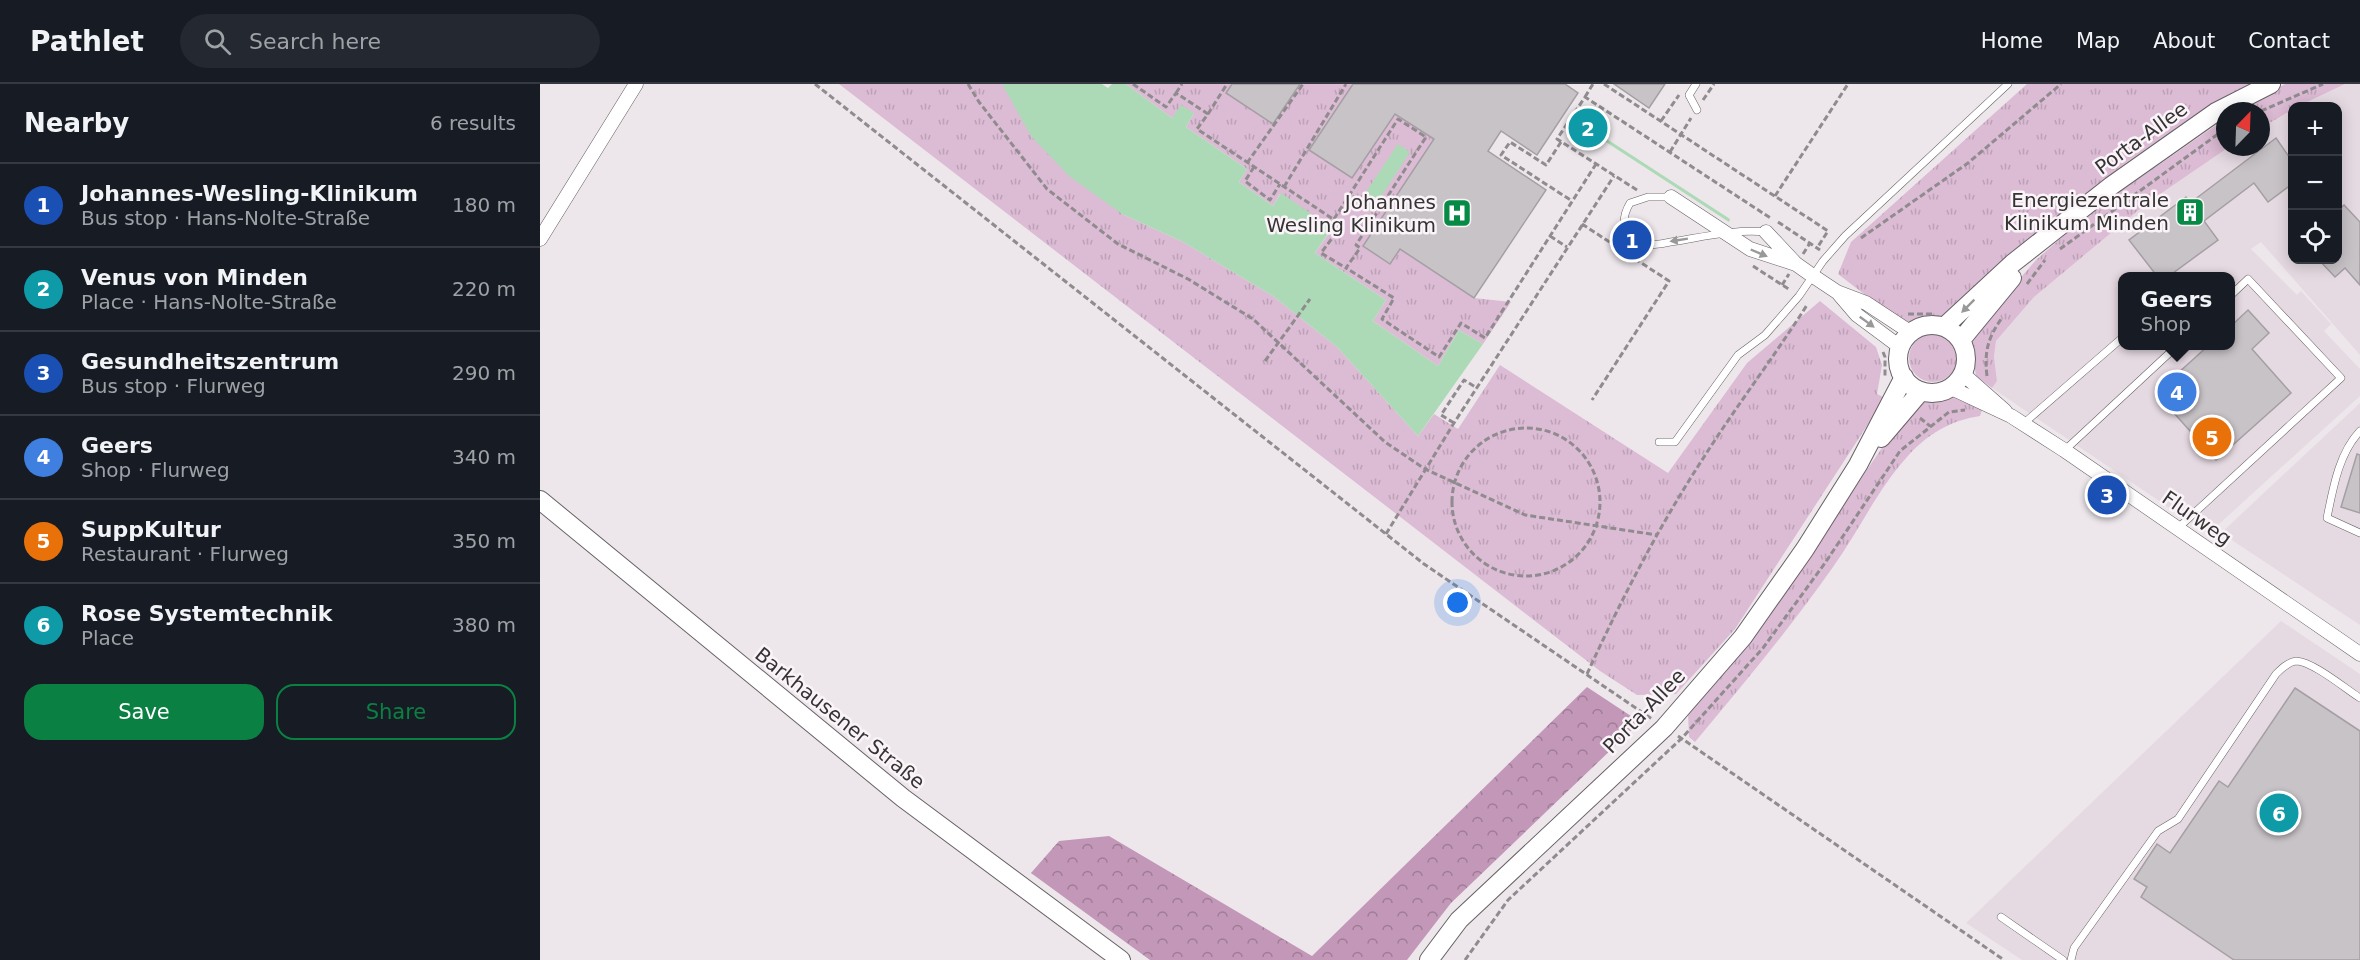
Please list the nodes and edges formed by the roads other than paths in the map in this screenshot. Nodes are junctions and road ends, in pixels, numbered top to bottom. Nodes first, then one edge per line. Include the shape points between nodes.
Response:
1 (636, 84) edge
2 (1696, 84) edge
3 (2008, 84) edge
4 (2271, 84) edge
5 (1697, 110) dead end
6 (1671, 196) joint
7 (1766, 232) joint
8 (1726, 233) junction
9 (540, 239) edge
10 (2049, 246) junction
11 (1796, 264) junction
12 (1813, 276) junction
13 (2235, 291) edge
14 (1837, 292) junction
15 (1945, 327) junction
16 (1910, 332) junction
17 (1961, 340) junction
18 (2118, 341) edge
19 (1900, 347) junction
20 (2172, 350) edge
21 (1904, 378) junction
22 (1957, 381) junction
23 (1921, 391) junction
24 (2017, 420) junction
25 (2360, 431) edge
26 (1659, 442) dead end
27 (2064, 450) junction
28 (1858, 465) junction
29 (540, 500) edge
30 (2178, 528) junction
31 (2360, 533) edge
32 (2360, 654) edge
33 (2360, 698) edge
34 (2001, 917) dead end
35 (1121, 960) edge
36 (1429, 960) edge
37 (2063, 960) edge
38 (2071, 960) edge

1 - 9 street
2 - 5 lane via 1689,95
3 - 12 lane via 1845,236
4 - 10 street, Porta-Allee via 2216,112 2111,186
6 - 8 street
8 -> 6 lane via 1650,245 1632,240 1623,222 1630,203
7 - 8 lane
7 - 11 street
8 -> 11 street via 1763,255
10 -> 15 street, Porta-Allee via 2013,263
10 - 17 street, Porta-Allee via 1973,322
11 - 12 street
12 - 14 street
12 - 26 lane via 1765,335 1738,355 1674,442
13 - 30 lane via 2248,279 2341,378
14 - 16 street via 1866,303
14 -> 19 street via 1857,315
15 - 16 street via 1927,325
15 - 17 street
16 - 19 street
17 - 22 street via 1967,357
18 - 24 lane
19 - 21 street via 1899,368
20 - 27 lane
21 - 23 street
21 - 28 street, Porta-Allee
22 - 23 street via 1931,393
22 - 24 street, Flurweg
23 - 28 street, Porta-Allee
24 - 27 street, Flurweg
25 - 31 lane via 2350,441 2333,486 2327,518
27 - 30 street, Flurweg
28 - 36 street, Porta-Allee via 1743,637 1664,728 1459,920
29 - 35 street, Barkhausener Straße via 903,798
30 - 32 street, Flurweg
33 - 38 lane via 2306,664 2296,661 2284,666 2178,819 2158,831 2124,877 2074,948
34 - 37 lane

